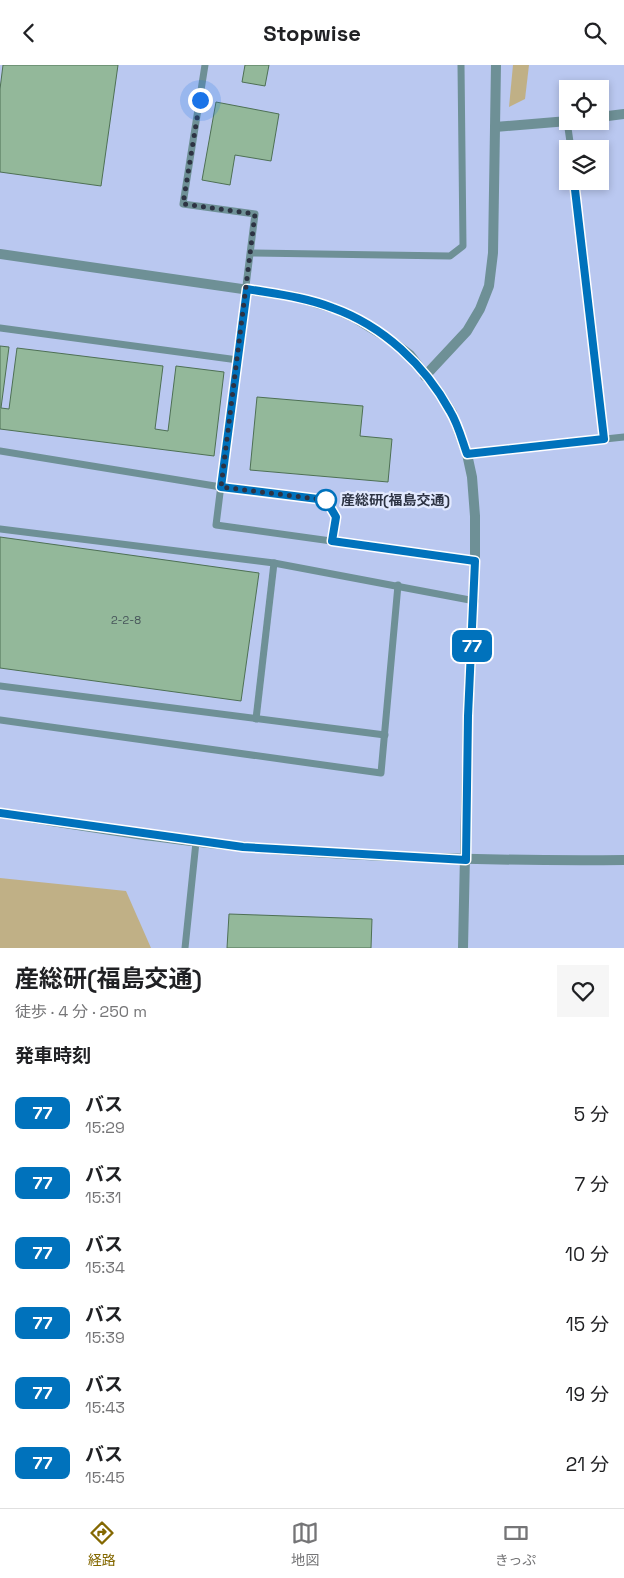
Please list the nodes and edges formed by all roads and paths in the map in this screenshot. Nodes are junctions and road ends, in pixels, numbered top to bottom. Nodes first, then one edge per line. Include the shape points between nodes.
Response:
1 (206, 65) edge
2 (462, 65) edge
3 (496, 65) edge
4 (624, 114) edge
5 (609, 116) edge
6 (559, 122) edge
7 (496, 127) junction
8 (575, 190) edge
9 (251, 253) junction
10 (0, 254) edge
11 (247, 289) junction
12 (0, 328) edge
13 (238, 360) junction
14 (425, 375) junction
15 (624, 437) edge
16 (604, 439) junction
17 (0, 451) edge
18 (467, 454) junction
19 (221, 487) junction
20 (0, 529) edge
21 (332, 541) junction
22 (475, 561) junction
23 (274, 563) junction
24 (398, 585) junction
25 (475, 601) junction
26 (0, 686) edge
27 (256, 719) junction
28 (0, 720) edge
29 (385, 735) junction
30 (0, 813) edge
31 (196, 842) junction
32 (466, 860) junction
33 (624, 860) edge
34 (185, 948) edge
35 (463, 948) edge

1 - 9 lane via 183,204 255,214
2 - 9 lane via 463,246 450,255
3 - 7 street
4 - 5 street
6 - 7 street
7 - 14 street via 493,253 489,286 467,331
8 - 16 lane
9 - 11 lane
10 - 11 street
11 - 13 lane
11 - 14 street via 297,297 355,318 410,355
12 - 13 lane
13 - 19 lane
14 - 18 street via 452,413
15 - 16 lane
16 - 18 lane
17 - 19 lane
18 - 22 street via 475,516
19 - 21 lane via 326,500 336,517
19 - 21 lane via 216,525
20 - 23 lane
21 - 22 lane
22 - 25 street
23 - 24 lane
23 - 27 lane
24 - 25 lane
24 - 29 lane
25 - 32 street via 468,716
26 - 27 lane
27 - 29 lane
28 - 29 lane via 381,773
30 - 31 street
31 - 32 street
31 - 34 lane
32 - 33 street
32 - 35 street

